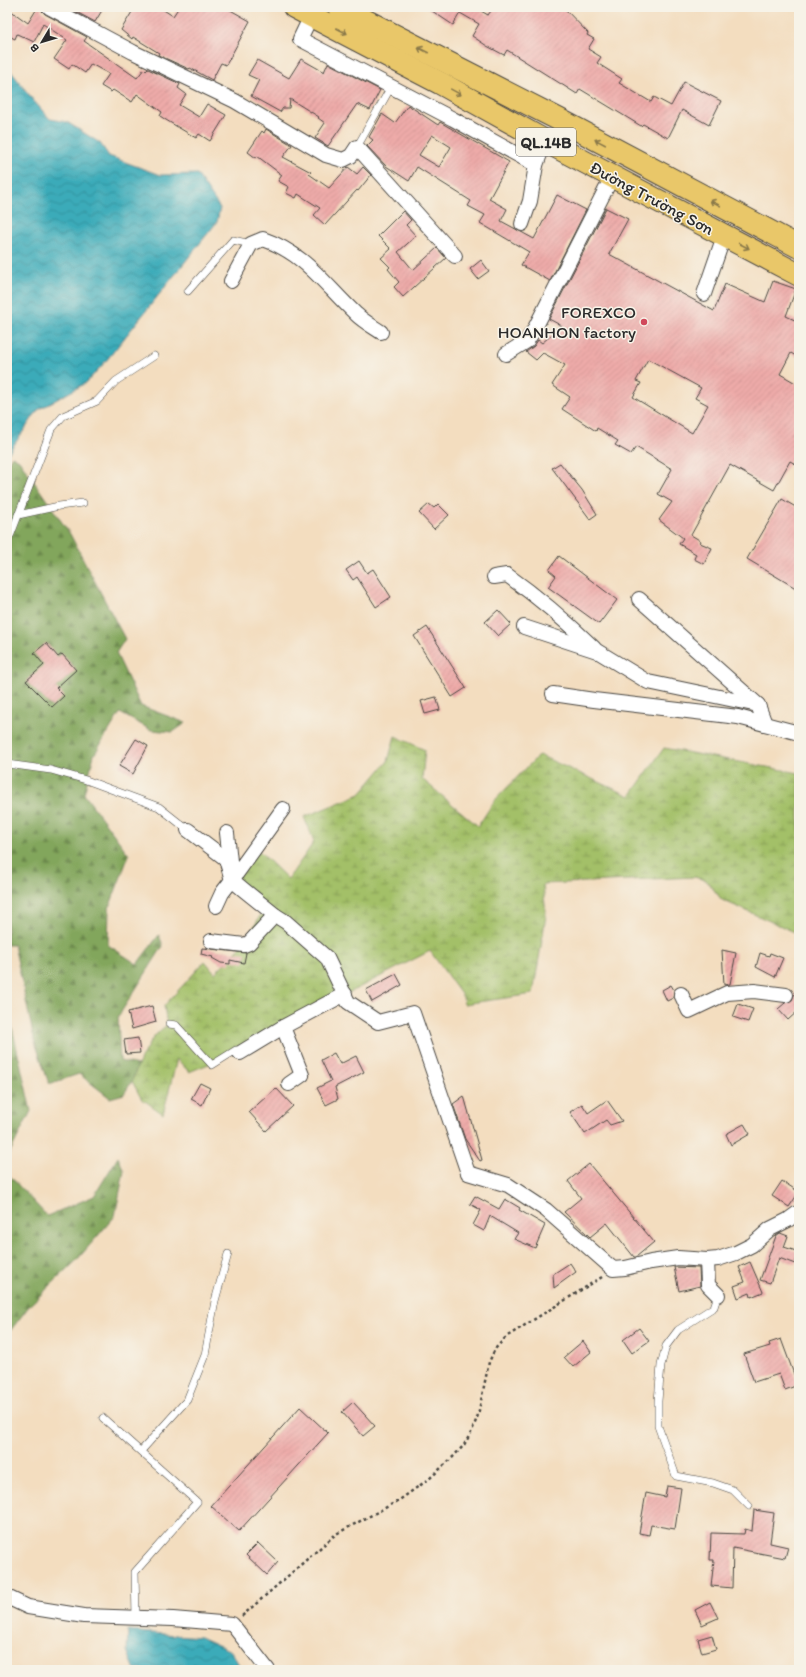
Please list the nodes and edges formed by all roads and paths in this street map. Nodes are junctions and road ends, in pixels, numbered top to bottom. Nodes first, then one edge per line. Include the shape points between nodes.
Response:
1 (49, 7) edge
2 (339, 7) edge
3 (303, 11) edge
4 (391, 87) junction
5 (545, 141) junction
6 (357, 147) junction
7 (536, 165) junction
8 (612, 176) junction
9 (522, 224) dead end
10 (724, 236) junction
11 (251, 244) junction
12 (799, 247) edge
13 (455, 256) dead end
14 (799, 275) edge
15 (231, 281) dead end
16 (188, 291) dead end
17 (704, 294) dead end
18 (381, 332) dead end
19 (506, 354) dead end
20 (154, 356) dead end
21 (83, 503) dead end
22 (18, 515) junction
23 (7, 540) edge
24 (494, 577) dead end
25 (639, 599) dead end
26 (524, 627) dead end
27 (597, 651) junction
28 (553, 694) dead end
29 (758, 705) junction
30 (765, 724) junction
31 (799, 734) edge
32 (7, 764) edge
33 (283, 809) dead end
34 (188, 830) joint
35 (227, 833) dead end
36 (232, 880) junction
37 (216, 906) dead end
38 (275, 915) junction
39 (211, 941) dead end
40 (345, 994) junction
41 (681, 994) dead end
42 (786, 995) dead end
43 (169, 1024) dead end
44 (283, 1027) junction
45 (240, 1053) joint
46 (289, 1084) dead end
47 (799, 1212) edge
48 (228, 1254) dead end
49 (707, 1260) junction
50 (613, 1270) junction
51 (718, 1295) joint
52 (103, 1418) dead end
53 (142, 1451) junction
54 (749, 1506) dead end
55 (7, 1597) edge
56 (136, 1617) junction
57 (232, 1624) junction
58 (268, 1670) edge

1 - 6 street via 133,52 235,101 326,155 343,160 351,156
12 -> 2 highway, Đường Trường Sơn / QL.14B via 558,119
3 - 4 street via 300,39
3 -> 5 highway, Đường Trường Sơn / QL.14B
4 - 6 lane
4 - 7 street
5 - 7 street
5 - 8 highway, Đường Trường Sơn / QL.14B
6 - 13 street
7 - 9 street via 530,201
8 - 10 highway, Đường Trường Sơn / QL.14B
8 - 19 street via 534,330 527,341
10 -> 14 highway, Đường Trường Sơn / QL.14B
10 - 17 street
11 - 15 street
11 - 16 lane via 233,240
11 - 18 street via 263,239 276,243 301,258 357,315
20 - 22 lane via 116,381 96,401 63,416 56,422
21 - 22 lane
22 - 23 lane
24 - 27 street via 507,575 524,587
25 - 29 street
26 - 27 street
27 - 29 street via 648,682
28 - 30 street via 738,716
29 - 30 street
30 - 31 street
32 - 34 lane via 50,770 86,780 159,807
33 - 36 street
34 - 36 street via 226,859
35 - 36 street
36 - 37 street
36 - 38 street
38 - 39 street via 244,946
38 - 40 street via 327,958
40 - 44 street
40 - 50 street via 348,1002 378,1022 413,1013 468,1173 508,1185 546,1210
41 - 42 street via 689,1012 727,993 754,991
43 - 45 lane via 176,1025 212,1065 236,1050
44 - 45 street
44 - 46 street via 302,1076
47 - 49 street via 770,1229 752,1245 718,1259
48 - 53 lane via 215,1301 205,1355 187,1400
49 - 50 street via 678,1258
49 - 51 street via 708,1285
50 - 57 path via 506,1337 499,1344 489,1362 472,1431 464,1445 446,1465 398,1501 336,1534
51 - 54 lane via 714,1307 678,1330 666,1346 661,1365 658,1426 676,1476 713,1483 733,1490
52 - 53 lane
53 - 56 lane via 197,1502 135,1572
55 - 56 street via 28,1607 84,1616
56 - 57 street
57 - 58 street

